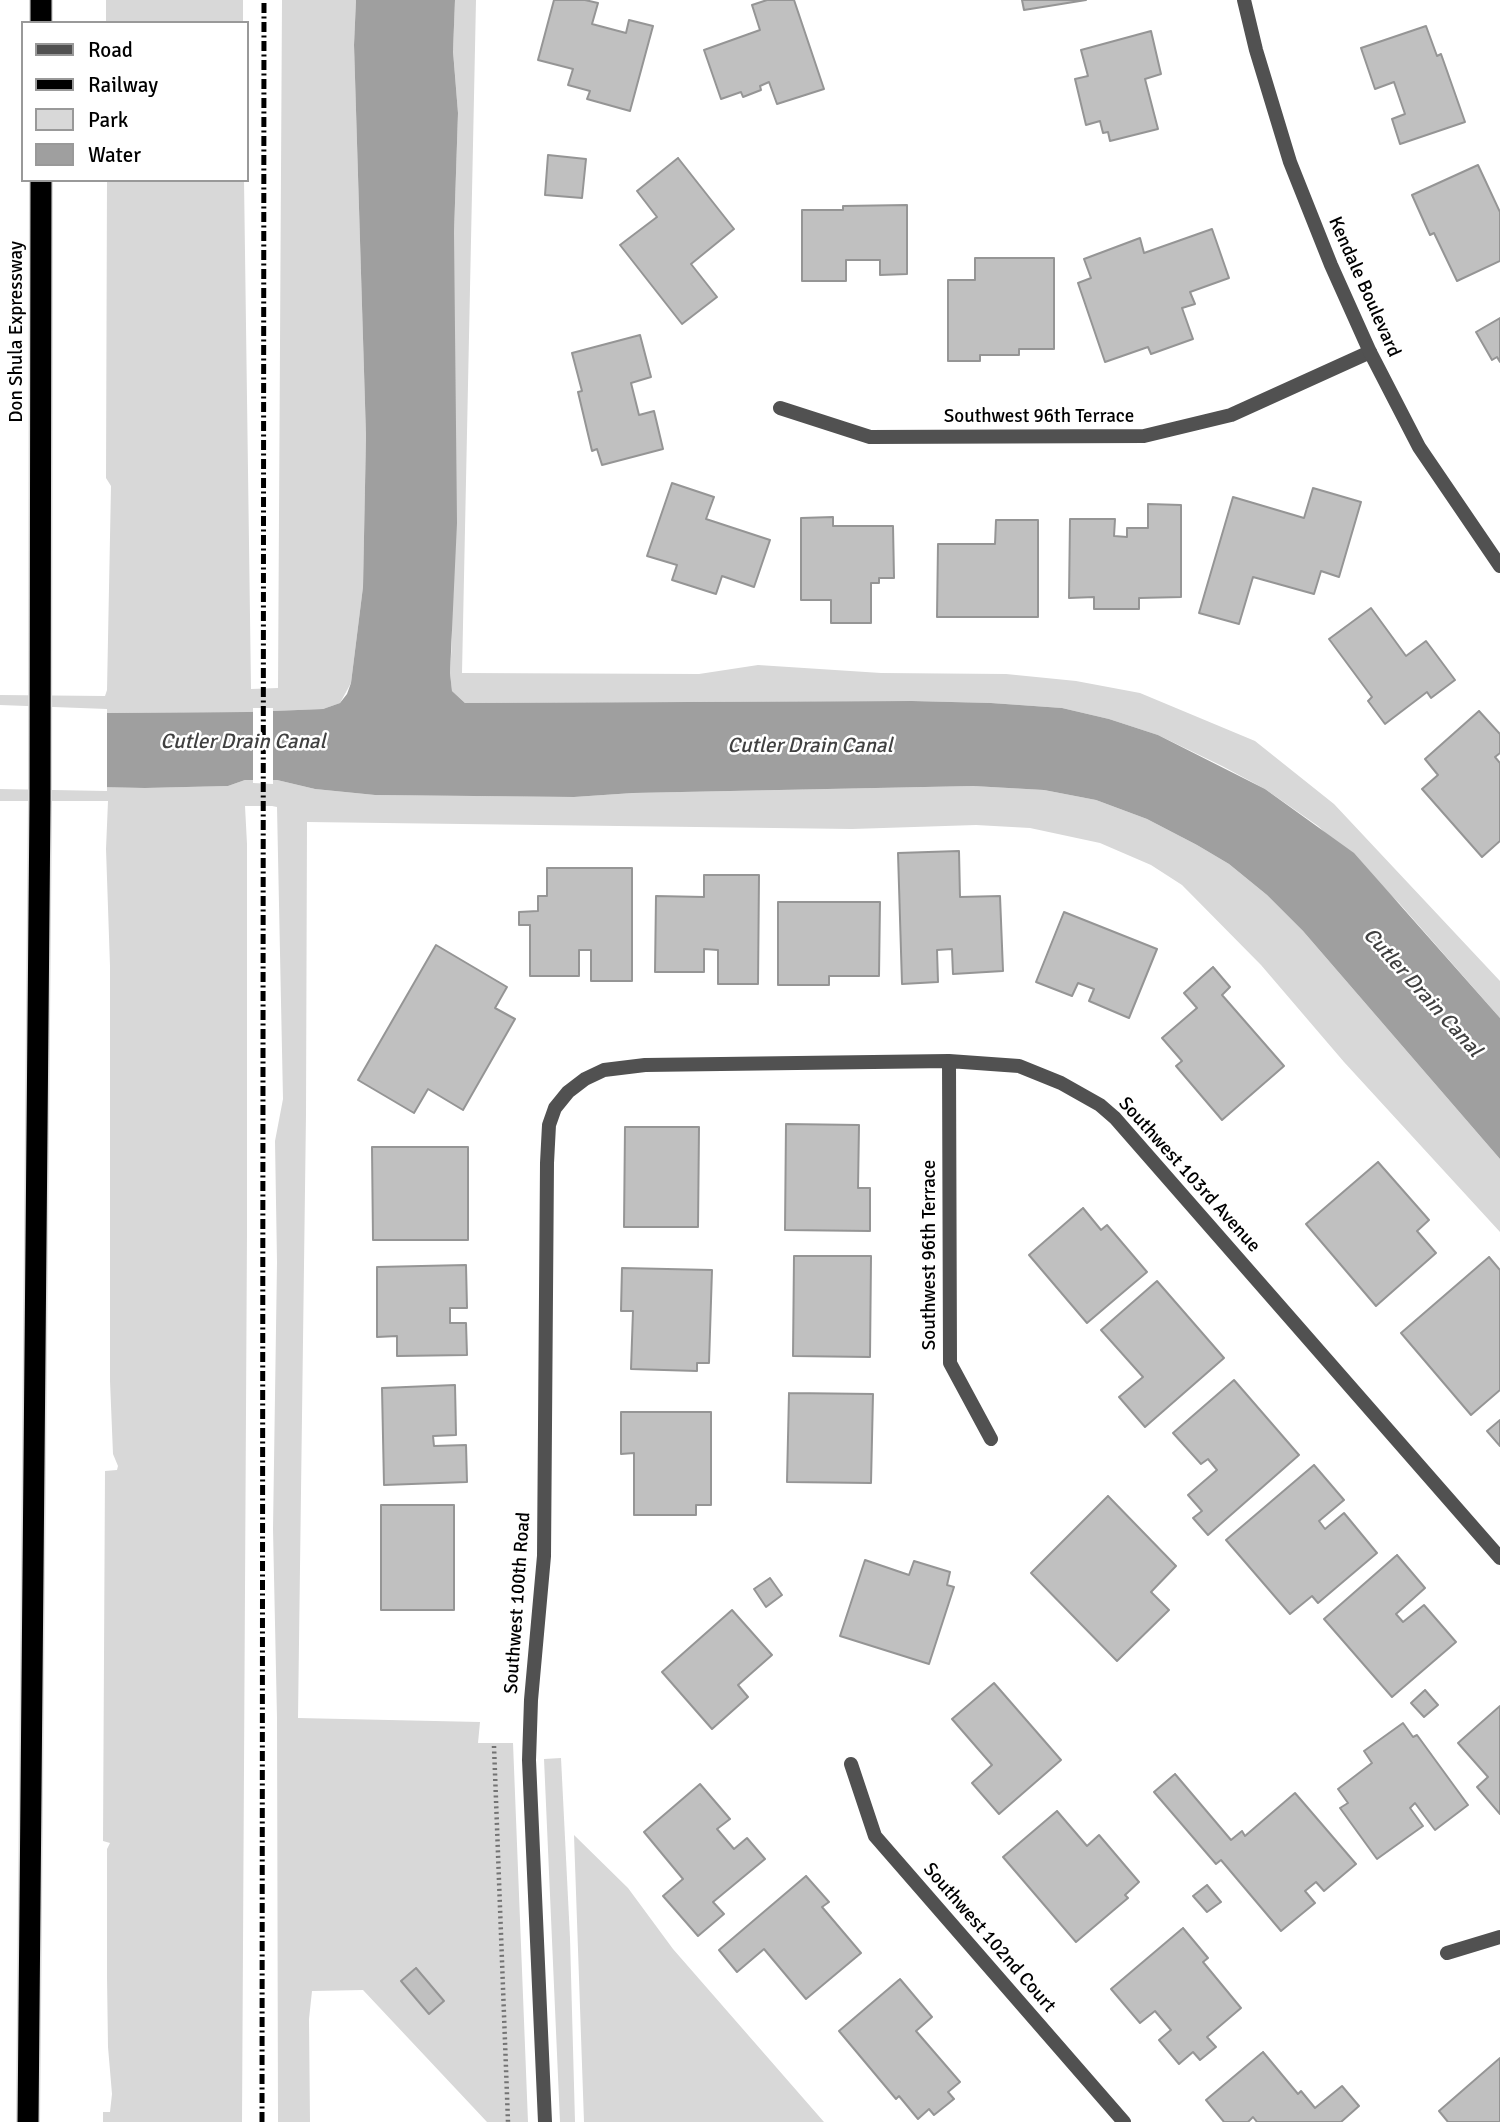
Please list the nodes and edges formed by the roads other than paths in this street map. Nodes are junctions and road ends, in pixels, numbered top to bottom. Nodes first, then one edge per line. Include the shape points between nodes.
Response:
1 (41, 0) edge
2 (1244, 0) edge
3 (41, 21) edge
4 (41, 182) edge
5 (1370, 352) junction
6 (780, 408) dead end
7 (1500, 566) edge
8 (948, 1061) junction
9 (568, 1092) joint
10 (992, 1440) dead end
11 (1500, 1558) edge
12 (850, 1764) dead end
13 (1500, 1937) edge
14 (1447, 1953) dead end
15 (28, 2122) edge
16 (545, 2122) edge
17 (1124, 2122) edge

1 - 3 highway
2 - 5 street, Kendale Boulevard via 1290,162
4 - 15 highway, Don Shula Expressway
5 - 6 street, Southwest 96th Terrace via 1231,415 1144,436 870,436
5 - 7 street, Kendale Boulevard via 1419,447
8 - 9 street, Southwest 103rd Avenue via 617,1067
8 - 10 street, Southwest 96th Terrace via 950,1363
8 - 11 street, Southwest 103rd Avenue via 1019,1066 1061,1083 1108,1111
9 - 16 street, Southwest 100th Road via 555,1108 547,1163 544,1556 529,1752
12 - 17 street, Southwest 102nd Court via 875,1836
13 - 14 street

